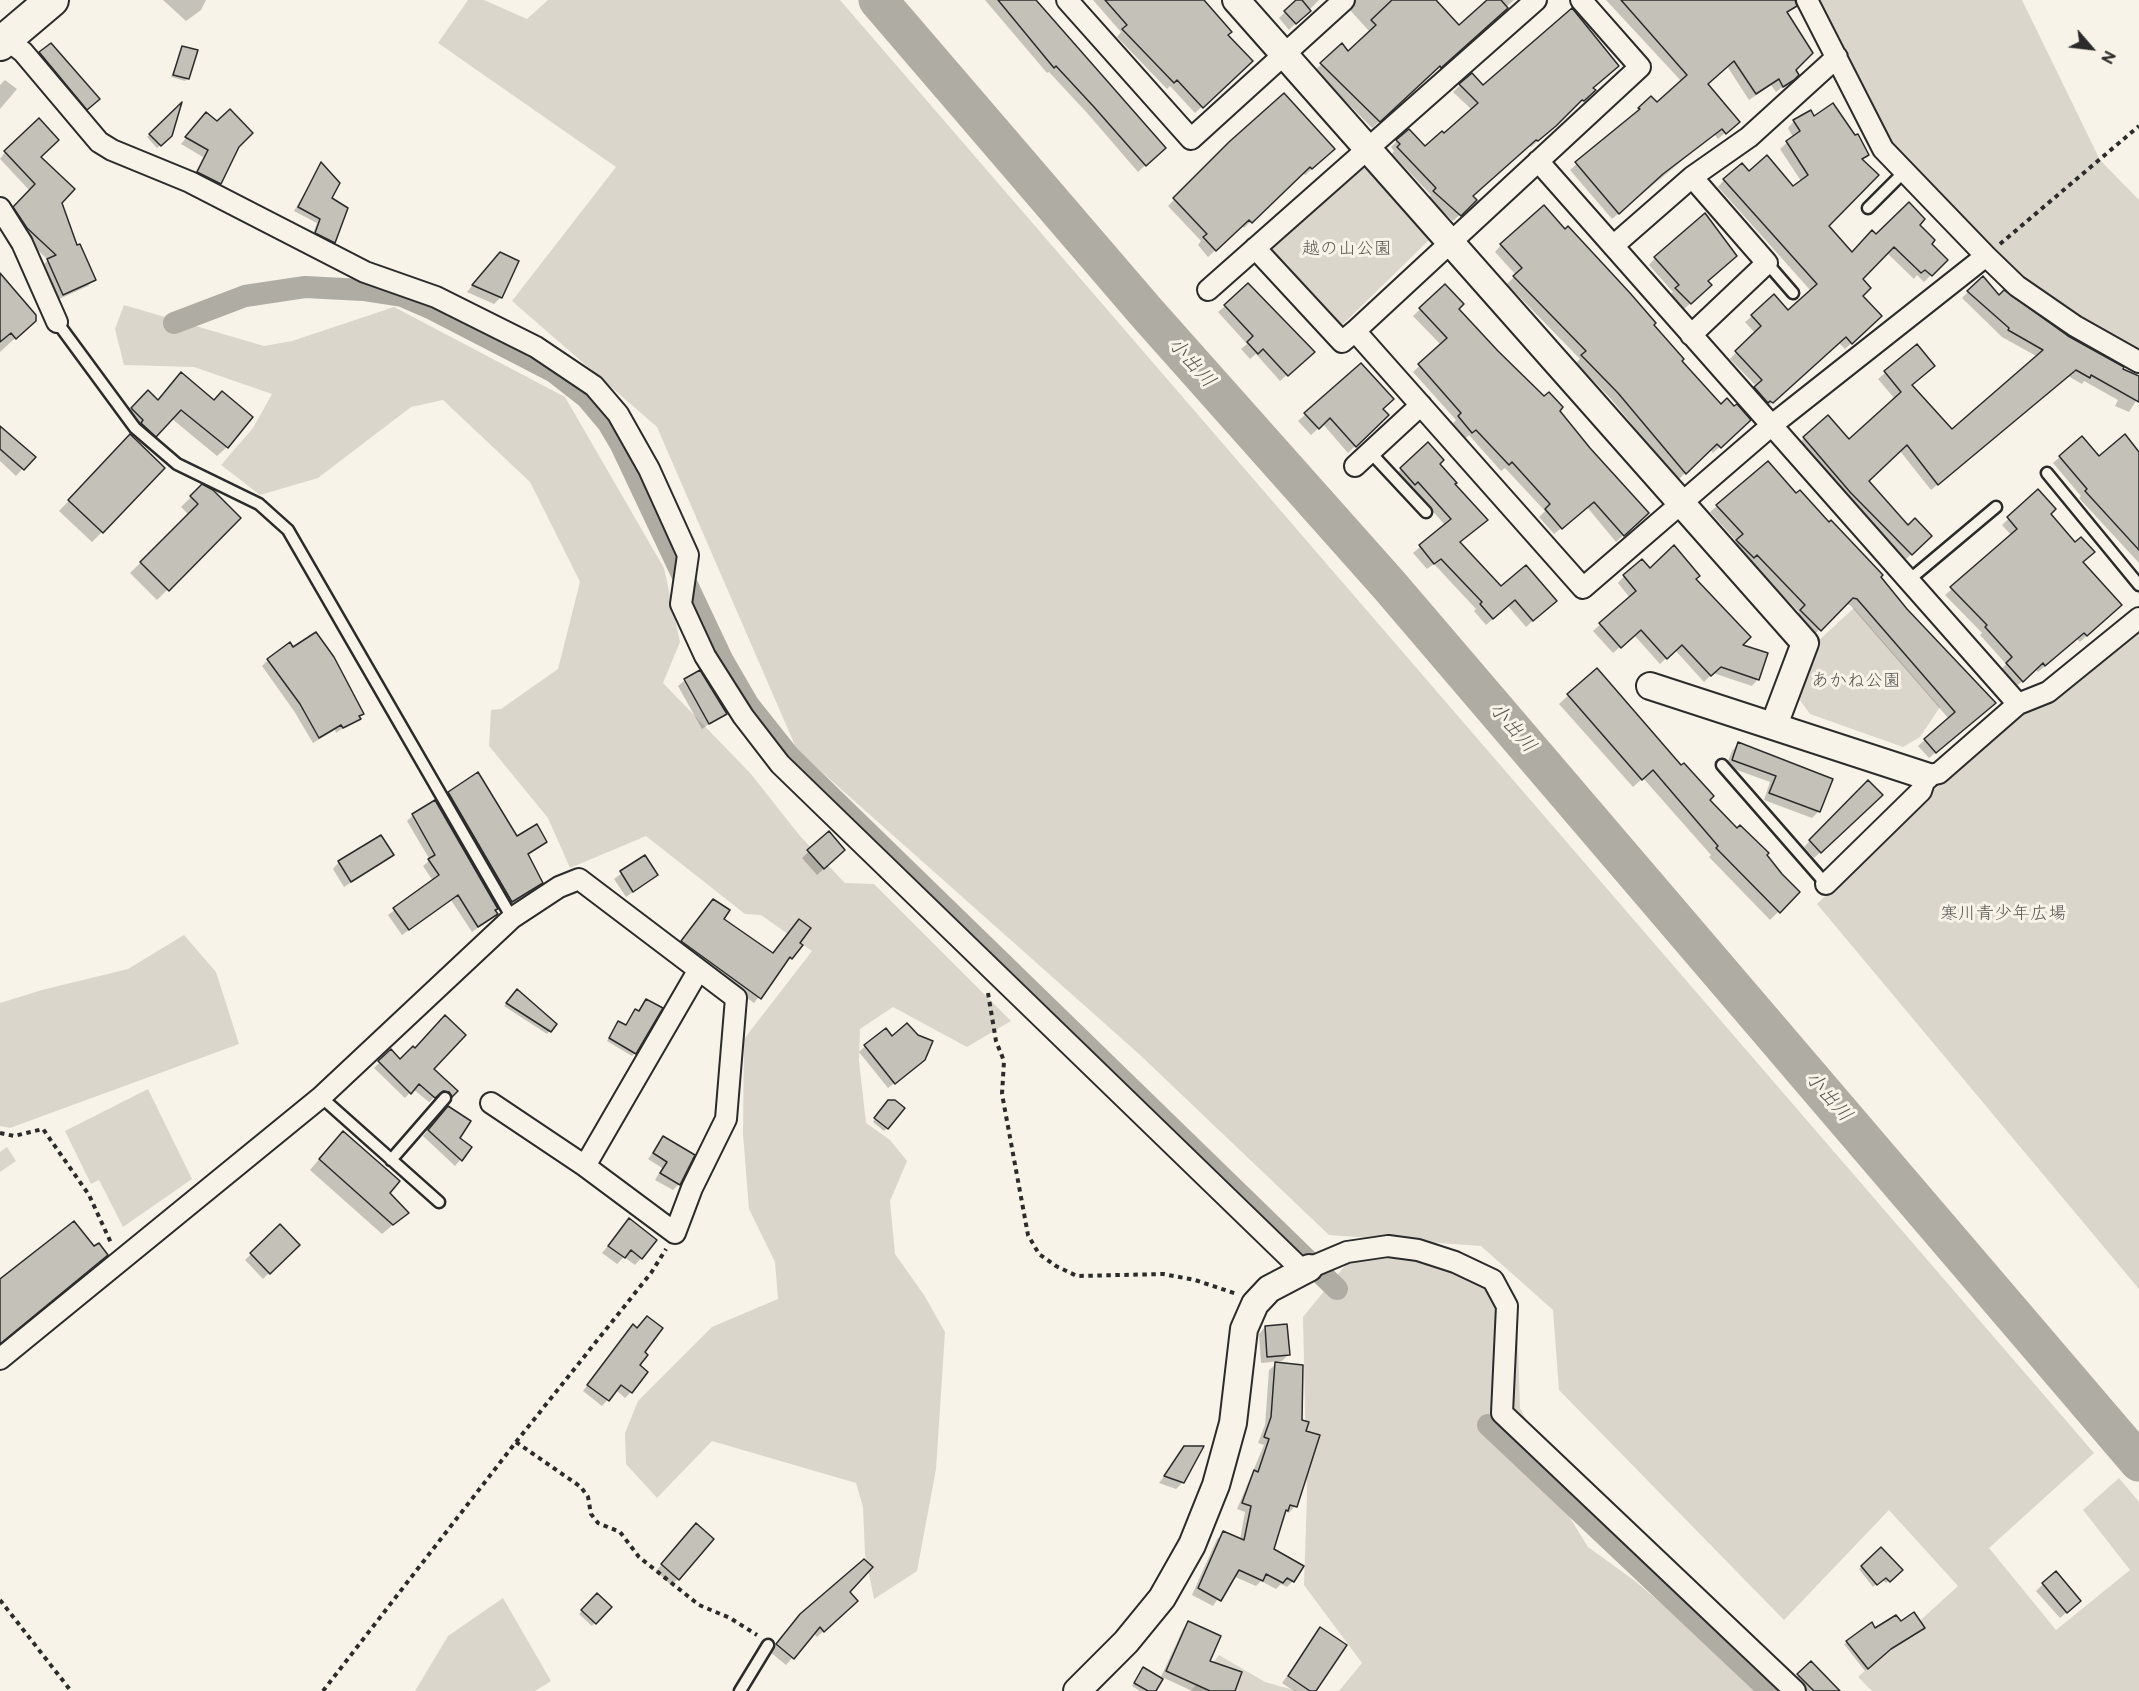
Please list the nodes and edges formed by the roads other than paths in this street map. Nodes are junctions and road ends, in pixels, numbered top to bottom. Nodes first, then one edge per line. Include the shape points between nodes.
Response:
1 (52, 0) edge
2 (1067, 0) edge
3 (1236, 0) edge
4 (1344, 0) edge
5 (1536, 0) edge
6 (1581, 0) edge
7 (1807, 0) edge
8 (3, 42) edge
9 (1284, 54) junction
10 (1837, 57) junction
11 (1368, 148) junction
12 (1538, 161) junction
13 (1904, 172) junction
14 (1692, 177) junction
15 (0, 208) edge
16 (1868, 208) dead end
17 (1451, 242) junction
18 (1613, 246) junction
19 (1256, 248) junction
20 (1986, 256) junction
21 (1767, 263) junction
22 (1208, 290) dead end
23 (1792, 293) dead end
24 (57, 322) joint
25 (1355, 331) junction
26 (1691, 335) junction
27 (2139, 362) edge
28 (1420, 405) junction
29 (1772, 425) junction
30 (1370, 452) junction
31 (1355, 466) dead end
32 (2047, 473) dead end
33 (1682, 505) junction
34 (1996, 507) dead end
35 (1426, 512) dead end
36 (1909, 580) junction
37 (2139, 585) edge
38 (2139, 618) edge
39 (1650, 686) dead end
40 (2018, 704) junction
41 (1774, 725) junction
42 (1722, 765) dead end
43 (1926, 776) junction
44 (1826, 884) joint
45 (512, 918) junction
46 (698, 971) junction
47 (321, 1097) junction
48 (445, 1098) dead end
49 (491, 1103) dead end
50 (391, 1160) junction
51 (585, 1166) junction
52 (439, 1202) dead end
53 (1311, 1267) junction
54 (0, 1359) edge
55 (768, 1646) road end
56 (740, 1691) edge
57 (1077, 1691) edge
58 (1795, 1691) edge

1 - 8 main road
2 - 9 street via 1191,139
3 - 9 street
4 - 9 street
5 - 11 street
6 - 12 street via 1640,67
7 - 10 street
8 - 53 street via 23,52 99,142 112,150 190,182 365,272 436,297 568,365 594,386 618,414 650,469 688,555 681,603 705,656 743,716 780,764 982,963
9 - 11 street
10 - 13 street via 1882,149
10 - 14 street via 1749,137
11 - 17 street
11 - 19 street
12 - 17 street
12 - 18 street
13 - 16 lane
13 - 20 street
14 - 18 street
14 - 21 street
15 - 24 street via 22,243
17 - 25 street
17 - 33 street
18 - 26 street
19 - 22 street
19 - 25 street via 1342,342
20 - 27 street via 2017,286 2075,326
20 - 29 street
21 - 23 lane
21 - 26 street
24 - 45 lane via 135,429 177,464 259,504 288,530
25 - 28 street
26 - 29 street
28 - 30 street
28 - 33 street via 1583,588
29 - 33 street
29 - 36 street
30 - 31 street
30 - 35 lane
32 - 37 lane
33 - 41 street via 1805,643
34 - 36 lane
36 - 40 street
38 - 40 street via 2048,692
39 - 41 street
40 - 43 street via 1939,773
41 - 43 street
42 - 44 lane
43 - 44 street via 1922,791
45 - 46 street via 559,887 579,879
45 - 47 street
46 - 51 street
46 - 51 street via 736,998 726,1119 675,1233
47 - 50 lane
47 - 54 street
48 - 50 lane
49 - 51 street
50 - 52 lane
53 - 57 street via 1269,1289 1255,1304 1244,1329 1233,1423 1216,1485 1192,1545 1162,1598 1126,1642
53 - 58 street via 1347,1252 1389,1246 1455,1262 1493,1280 1507,1306 1502,1413
55 - 56 lane

